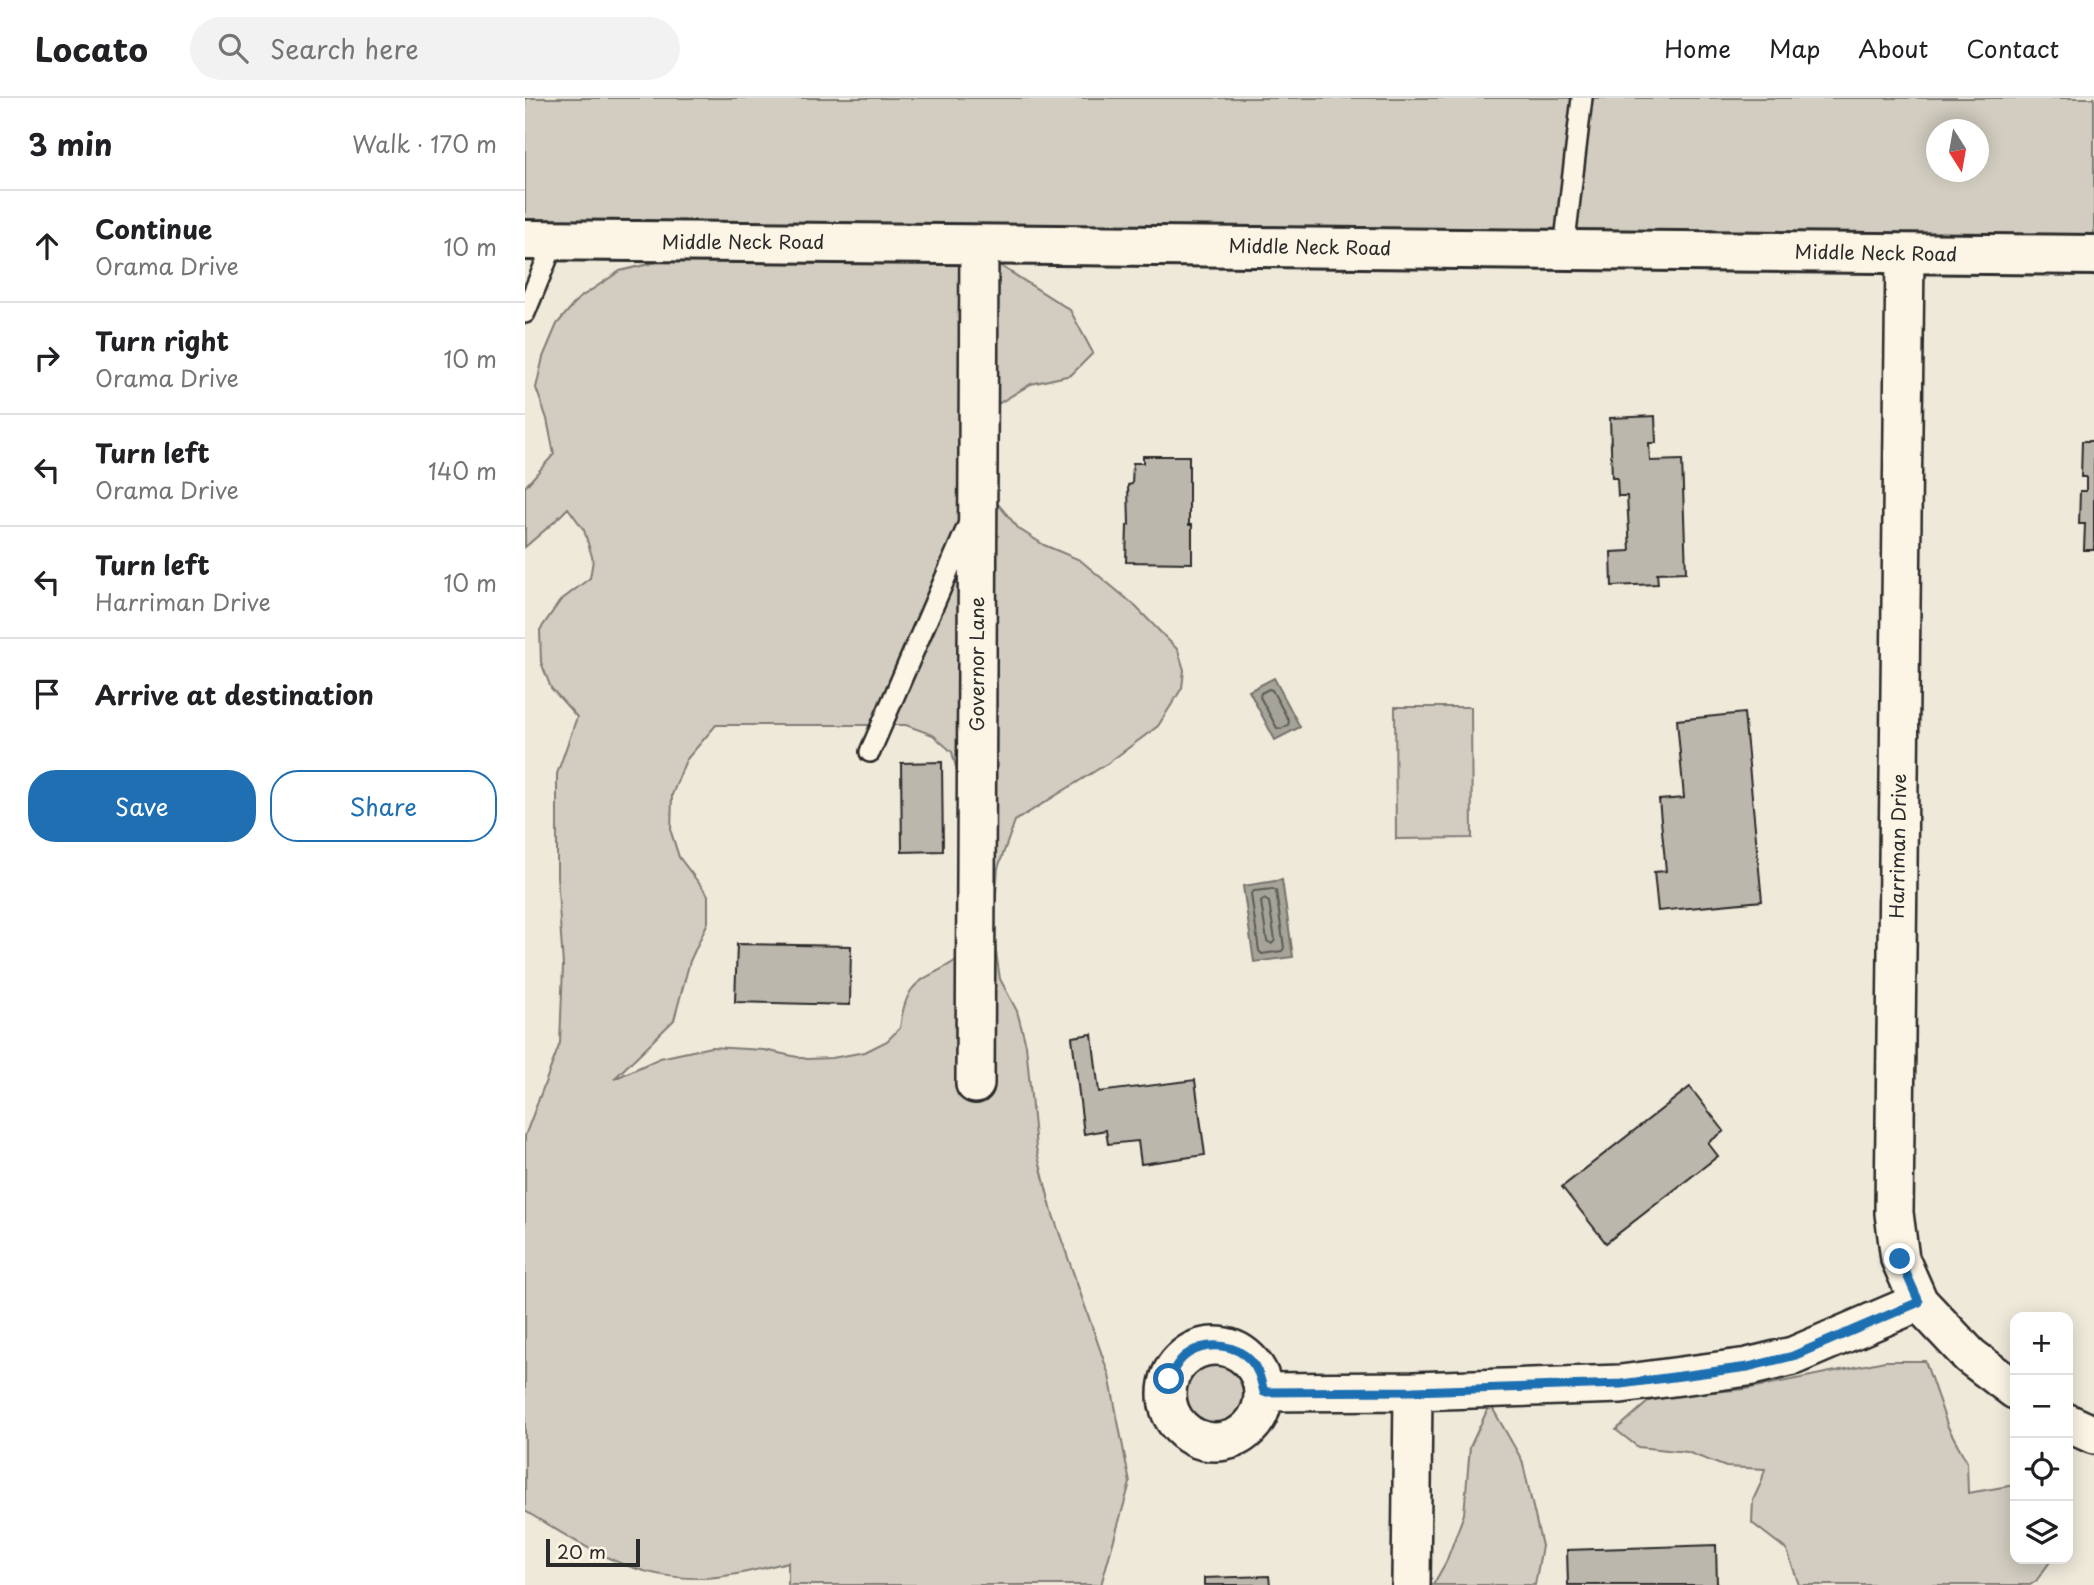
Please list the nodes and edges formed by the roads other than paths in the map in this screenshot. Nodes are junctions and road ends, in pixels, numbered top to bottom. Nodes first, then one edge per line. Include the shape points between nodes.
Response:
1 (1582, 98) edge
2 (540, 240) edge
3 (979, 244) junction
4 (1564, 249) junction
5 (1906, 254) junction
6 (2094, 255) edge
7 (525, 313) edge
8 (978, 503) junction
9 (870, 752) dead end
10 (975, 1084) dead end
11 (1919, 1302) junction
12 (2010, 1387) edge
13 (1413, 1391) junction
14 (1264, 1392) dead end
15 (2073, 1426) edge
16 (2094, 1436) edge
17 (1411, 1585) edge

1 - 4 lane
2 - 3 main road, Middle Neck Road
2 - 7 lane
3 - 4 main road, Middle Neck Road
3 - 8 street, Governor Lane
4 - 5 main road, Middle Neck Road
5 - 6 main road, Middle Neck Road
5 - 11 street, Harriman Drive via 1894,1213 1900,1259
8 - 9 lane
8 - 10 street, Governor Lane
11 - 12 street, Harriman Drive via 1970,1356
11 - 13 street via 1793,1356 1748,1367 1621,1384
13 - 14 street
13 - 17 street
15 - 16 street

